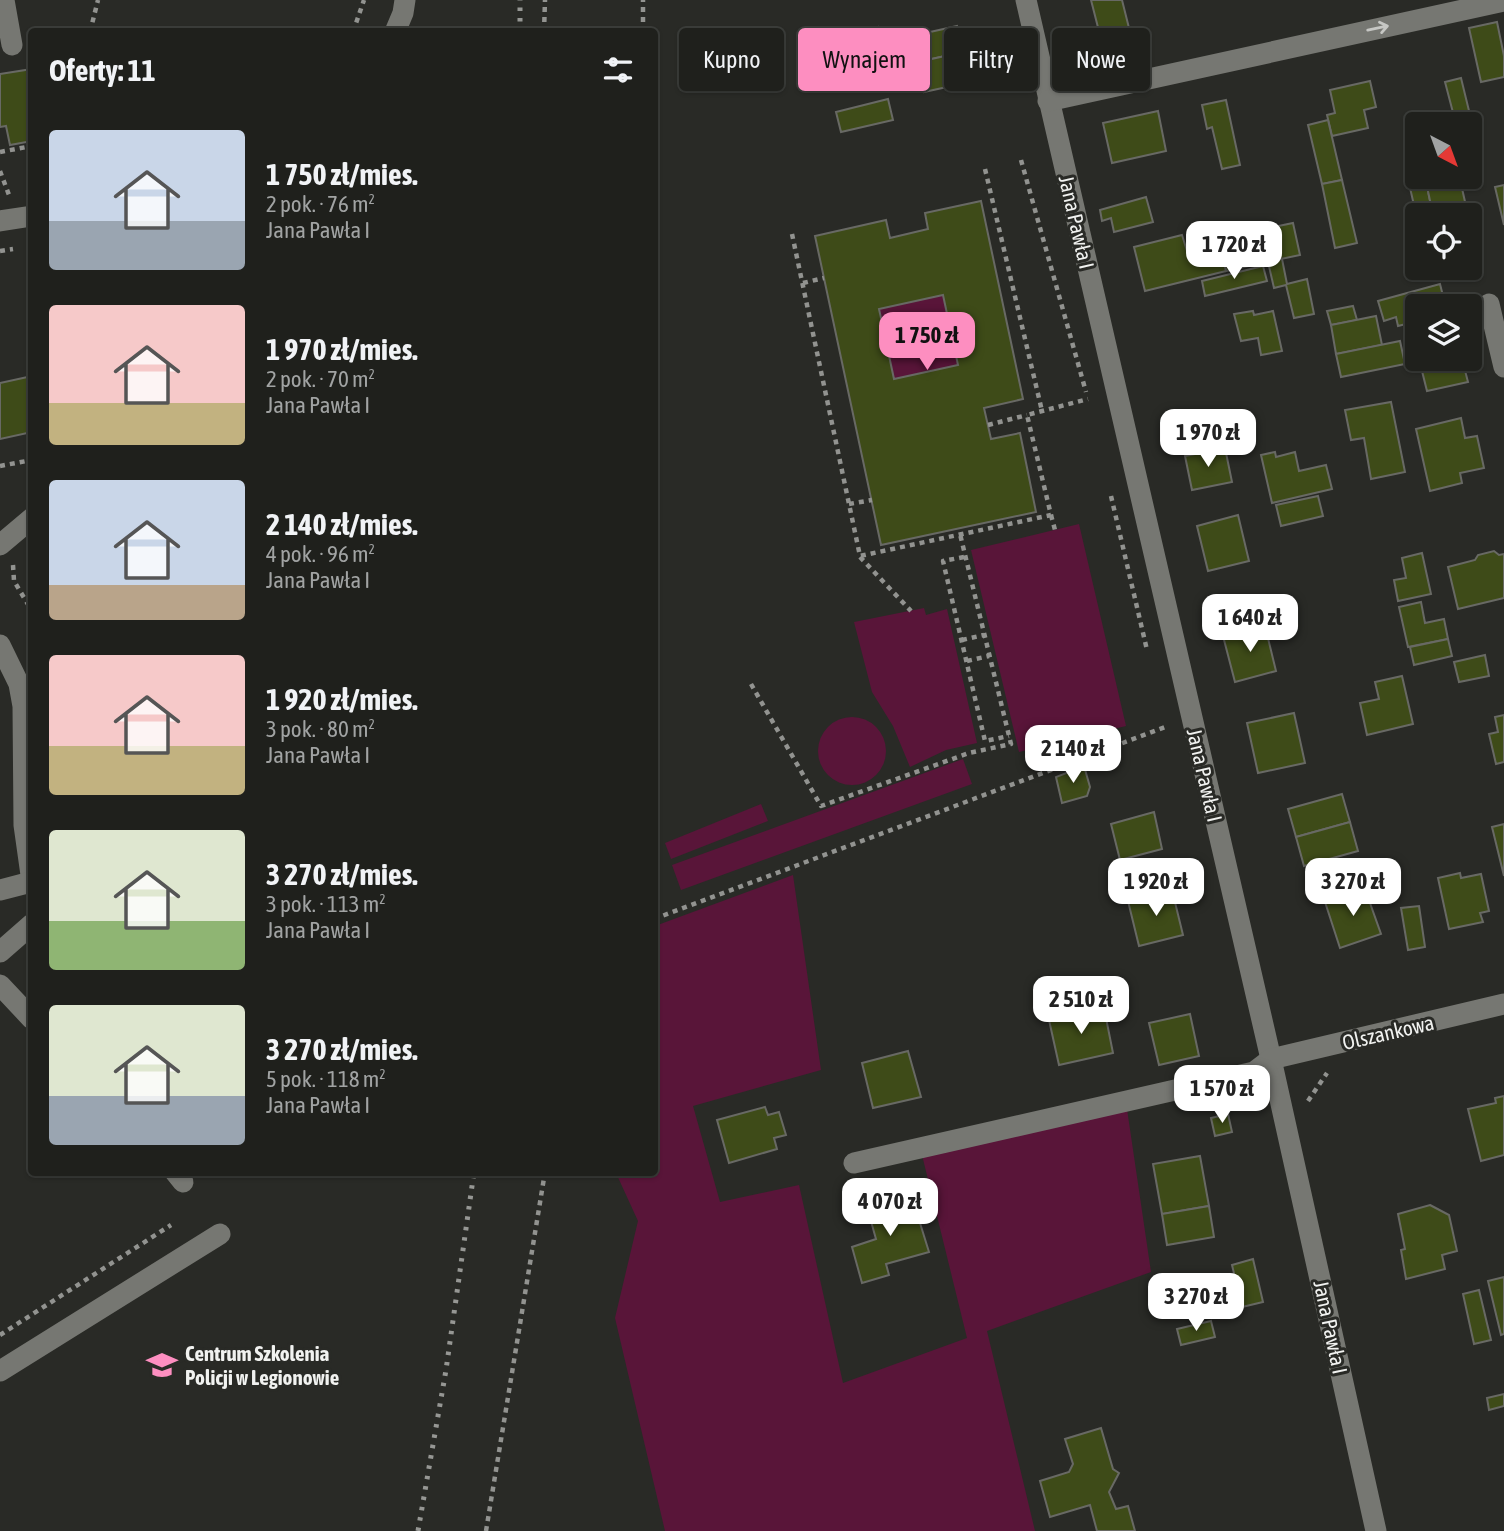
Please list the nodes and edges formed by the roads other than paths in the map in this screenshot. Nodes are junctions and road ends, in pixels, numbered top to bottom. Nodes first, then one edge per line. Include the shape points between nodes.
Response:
1 (4, 0) edge
2 (405, 0) edge
3 (1026, 0) edge
4 (1504, 1) edge
5 (397, 28) edge
6 (12, 46) dead end
7 (1048, 101) junction
8 (28, 217) edge
9 (0, 222) edge
10 (1489, 304) dead end
11 (1504, 367) edge
12 (28, 523) edge
13 (6, 549) edge
14 (2, 656) edge
15 (28, 858) edge
16 (28, 883) edge
17 (0, 890) edge
18 (28, 928) edge
19 (0, 952) edge
20 (0, 985) edge
21 (1504, 1004) edge
22 (28, 1015) edge
23 (1271, 1059) junction
24 (854, 1163) dead end
25 (220, 1234) dead end
26 (0, 1371) edge
27 (1376, 1531) edge

1 - 6 street
2 - 5 street
3 - 7 street, Jana Pawła I
7 -> 4 street
7 - 23 street, Jana Pawła I
8 - 9 street
10 - 11 street
12 - 13 street
14 - 15 street via 19,684 23,706
16 - 17 street
18 - 19 street
20 - 22 street
21 - 23 street, Olszankowa
23 - 24 street, Olszankowa via 1254,1072
23 - 27 street, Jana Pawła I
25 - 26 street

